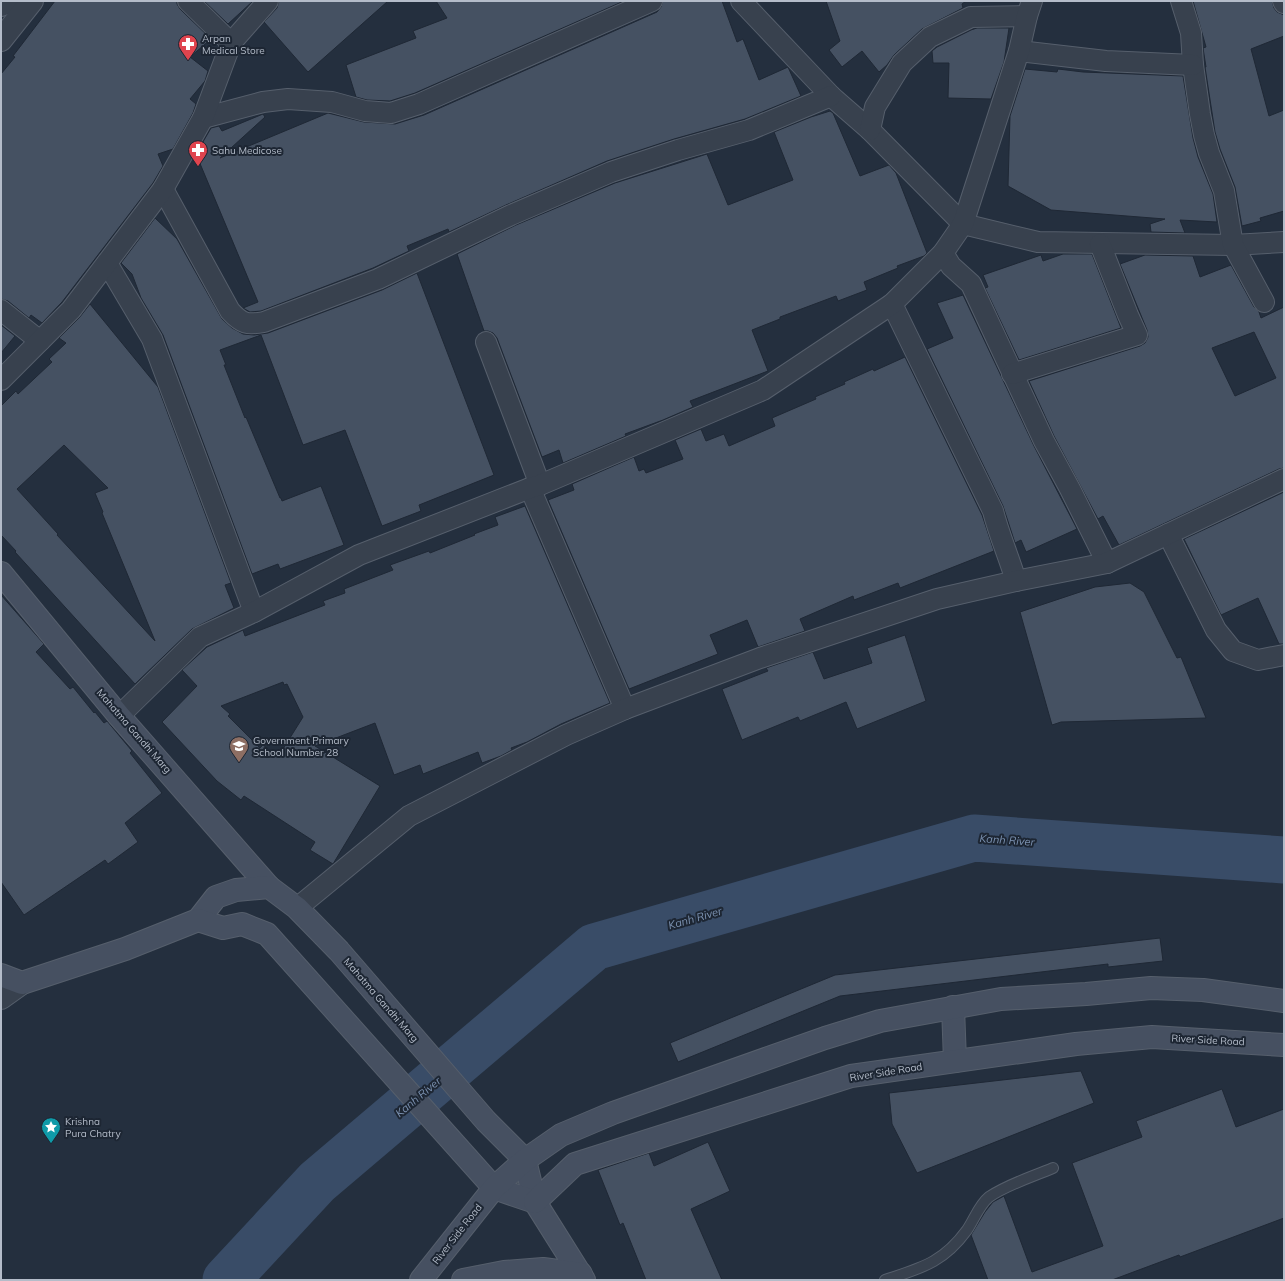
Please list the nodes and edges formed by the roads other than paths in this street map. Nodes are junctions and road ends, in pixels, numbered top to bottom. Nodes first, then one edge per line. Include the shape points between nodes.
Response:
1 (14, 1) edge
2 (32, 1) edge
3 (188, 1) edge
4 (268, 1) edge
5 (652, 1) edge
6 (742, 1) edge
7 (1181, 1) edge
8 (1, 6) edge
9 (1029, 8) edge
10 (970, 9) edge
11 (1, 40) edge
12 (231, 44) junction
13 (1019, 51) junction
14 (1193, 65) junction
15 (831, 96) junction
16 (203, 118) junction
17 (870, 130) junction
18 (163, 189) junction
19 (963, 224) junction
20 (1284, 242) edge
21 (1100, 244) junction
22 (1233, 245) junction
23 (943, 253) junction
24 (107, 263) junction
25 (1264, 302) dead end
26 (892, 304) junction
27 (1, 310) edge
28 (40, 341) junction
29 (486, 342) dead end
30 (1012, 374) junction
31 (1, 380) edge
32 (1284, 479) edge
33 (535, 487) junction
34 (1168, 534) junction
35 (1107, 563) junction
36 (1, 573) edge
37 (1016, 580) junction
38 (254, 612) junction
39 (1284, 655) edge
40 (625, 709) junction
41 (119, 716) junction
42 (269, 887) junction
43 (297, 908) junction
44 (198, 920) junction
45 (1, 975) edge
46 (22, 983) junction
47 (1, 998) edge
48 (1284, 1001) edge
49 (953, 1007) junction
50 (1284, 1045) edge
51 (955, 1061) junction
52 (525, 1160) junction
53 (1053, 1168) dead end
54 (494, 1188) junction
55 (535, 1202) junction
56 (582, 1277) edge
57 (421, 1280) edge
58 (463, 1280) edge
59 (884, 1280) edge

1 - 8 street
2 - 11 street
3 - 12 street
4 - 12 street
5 - 16 street via 419,104 391,113 365,111 332,102 288,99 263,102
6 - 15 street
7 - 14 street via 1191,33
9 - 10 street
9 - 13 street
10 - 17 street via 930,37 902,63 875,108
12 - 16 street
13 - 14 street via 1106,61
13 - 19 street
14 - 22 street via 1204,135 1224,191
15 - 17 street
15 - 18 street via 749,130 611,172 511,215 378,279 250,325 239,320 230,311
16 - 18 street
17 - 19 street
18 - 24 street
19 - 21 street via 1038,242
19 - 23 street
20 - 22 street
21 - 22 street
21 - 30 street via 1137,335
22 - 25 street
23 - 26 street
23 - 30 street via 952,266 971,284
24 - 28 street via 71,310
24 - 38 street via 152,339
26 - 33 street via 763,390
26 - 37 street via 993,511 998,534
27 - 28 street
28 - 31 street
29 - 33 street
30 - 35 street
32 - 34 street
33 - 38 street via 358,555
33 - 40 street
34 - 35 street
34 - 39 street via 1216,630 1233,651 1258,660
35 - 37 street
36 - 41 main road, Mahatma Gandhi Marg
37 - 40 street via 937,599 760,658
38 - 41 street via 200,637
40 - 43 street via 566,735 409,816
41 - 42 main road, Mahatma Gandhi Marg
42 - 43 main road, Mahatma Gandhi Marg
42 - 44 main road via 236,890 216,897
43 - 52 main road, Mahatma Gandhi Marg via 339,951 486,1121
44 - 46 main road via 125,949
44 - 54 main road via 223,928 242,924 267,934
45 - 46 main road
46 - 47 street
48 - 49 main road via 1203,990 1151,988 1001,999
49 - 51 main road
49 - 52 main road via 880,1021 825,1038 613,1113 560,1135
50 - 51 main road, River Side Road via 1152,1037 1076,1044
51 - 55 main road, River Side Road via 851,1076 575,1164
52 - 54 main road, River Side Road
52 - 55 main road
53 - 59 lane via 1002,1189 988,1198 963,1236 934,1262
54 - 55 main road
54 - 57 main road, River Side Road
55 - 56 main road
56 - 58 main road via 542,1269 504,1272

